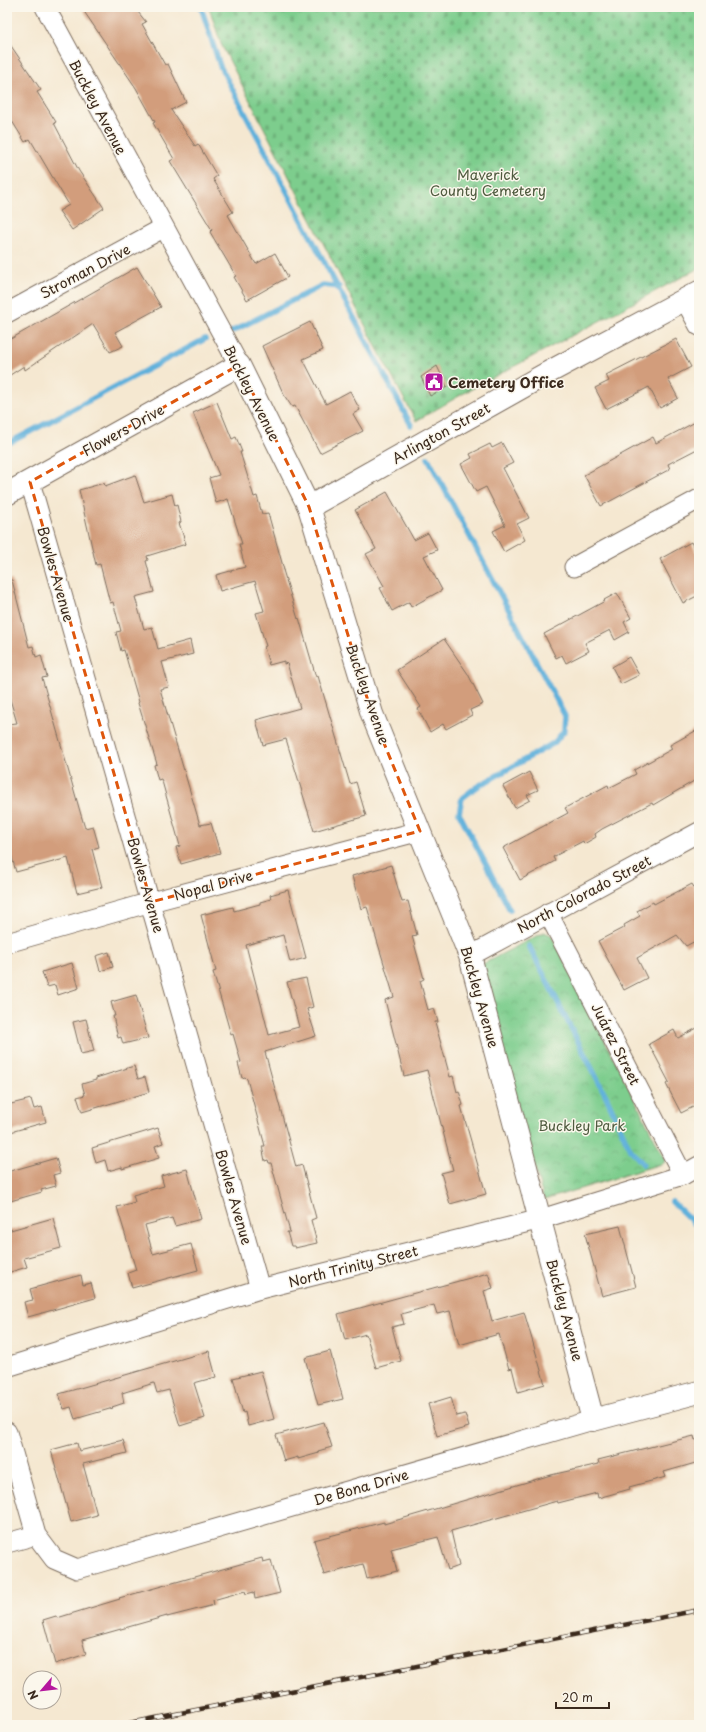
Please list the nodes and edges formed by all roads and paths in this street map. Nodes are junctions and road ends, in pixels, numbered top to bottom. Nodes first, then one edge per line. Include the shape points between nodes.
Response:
1 (45, 7) edge
2 (163, 228) junction
3 (692, 296) edge
4 (7, 313) edge
5 (699, 326) edge
6 (239, 365) junction
7 (30, 482) junction
8 (7, 494) edge
9 (699, 499) edge
10 (310, 507) junction
11 (574, 567) dead end
12 (420, 830) junction
13 (699, 832) edge
14 (151, 902) junction
15 (548, 913) junction
16 (7, 943) edge
17 (470, 956) junction
18 (691, 1170) edge
19 (541, 1219) junction
20 (260, 1289) junction
21 (7, 1366) edge
22 (699, 1392) edge
23 (593, 1420) junction
24 (7, 1432) edge
25 (36, 1535) junction
26 (7, 1543) edge

1 - 2 street, Buckley Avenue
2 - 4 street, Stroman Drive
2 - 6 street, Buckley Avenue
3 - 5 street
3 - 10 street, Arlington Street via 551,371
6 - 7 street, Flowers Drive
6 - 10 street, Buckley Avenue
7 - 8 street, Flowers Drive
7 - 14 street, Bowles Avenue
9 - 11 street
10 - 12 street, Buckley Avenue via 372,714
12 - 14 street, Nopal Drive
12 - 17 street, Buckley Avenue
13 - 15 street, North Colorado Street
14 - 16 street, Nopal Drive
14 - 20 street, Bowles Avenue
15 - 17 street, North Colorado Street
15 - 18 street, Juárez Street
17 - 19 street, Buckley Avenue
18 - 19 street, North Trinity Street
19 - 20 street, North Trinity Street
19 - 23 street, Buckley Avenue
20 - 21 street, North Trinity Street
22 - 23 street, De Bona Drive
23 - 25 street, De Bona Drive via 77,1569 54,1559
24 - 25 street
25 - 26 street

